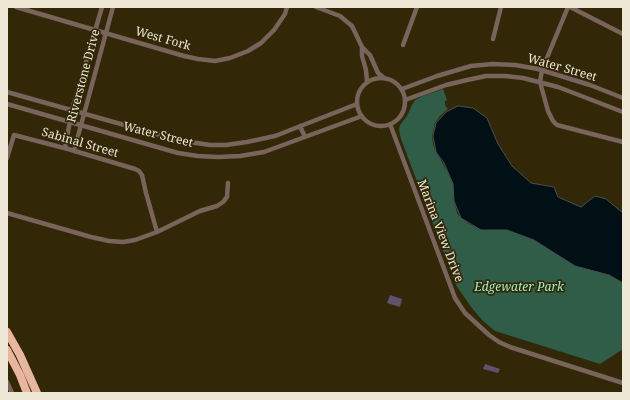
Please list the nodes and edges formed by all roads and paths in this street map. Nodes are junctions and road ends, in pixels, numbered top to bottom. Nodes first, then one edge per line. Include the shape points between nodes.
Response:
1 (16, 7) edge
2 (102, 7) edge
3 (113, 7) edge
4 (287, 7) edge
5 (316, 7) edge
6 (417, 7) edge
7 (501, 7) edge
8 (569, 7) edge
9 (96, 30) junction
10 (106, 33) junction
11 (623, 34) edge
12 (493, 39) dead end
13 (403, 45) dead end
14 (362, 47) junction
15 (542, 70) junction
16 (383, 78) junction
17 (367, 82) junction
18 (540, 82) junction
19 (402, 89) junction
20 (7, 92) edge
21 (623, 98) edge
22 (405, 100) junction
23 (7, 104) edge
24 (357, 104) junction
25 (72, 110) junction
26 (623, 112) edge
27 (84, 113) junction
28 (362, 116) junction
29 (70, 122) junction
30 (390, 124) junction
31 (81, 125) junction
32 (300, 126) junction
33 (305, 137) junction
34 (623, 142) edge
35 (65, 148) junction
36 (74, 151) junction
37 (7, 158) edge
38 (228, 183) dead end
39 (7, 213) edge
40 (157, 232) junction
41 (7, 332) edge
42 (7, 351) edge
43 (7, 382) edge
44 (623, 383) edge
45 (12, 393) edge
46 (27, 393) edge
47 (37, 393) edge

1 - 9 street, West Fork
2 - 9 street, Riverstone Drive
3 - 10 street, Riverstone Drive
4 - 10 street, West Fork via 274,30 261,43 248,51 215,61 184,56
5 - 14 street via 340,16 352,26
6 - 13 street
7 - 12 street
8 - 11 street
8 - 15 street
9 - 10 street, West Fork
9 - 25 street, Riverstone Drive
10 - 27 street, Riverstone Drive
14 - 16 street via 370,55
14 - 17 street
15 - 18 street
15 - 19 street, Water Street via 515,65 471,66
15 - 21 street, Water Street
16 - 17 street
16 - 19 street via 391,79
17 - 24 street via 359,92
18 - 22 street, Water Street via 505,76 486,76 446,85
18 - 26 street, Water Street
18 - 34 street via 548,111 557,125
19 - 22 street
20 - 25 street, Water Street
22 - 30 street via 401,114
23 - 29 street, Water Street
24 - 28 street
24 - 32 street, Water Street
25 - 27 street, Water Street
25 - 29 street, Riverstone Drive
27 - 31 street, Riverstone Drive
27 - 32 street, Water Street via 167,137 210,145 247,142 275,136
28 - 30 street via 372,124
28 - 33 street, Water Street
29 - 31 street, Water Street
29 - 35 street, Riverstone Drive
30 - 44 street, Marina View Drive via 455,298 465,313 489,335 510,347
31 - 33 street, Water Street via 178,153 204,156 240,156 264,152
31 - 36 street, Riverstone Drive
32 - 33 street
35 - 36 street, Sabinal Street
35 - 37 street, Sabinal Street via 14,135
36 - 40 street, Sabinal Street via 139,171 142,174
38 - 40 street via 227,197 223,202
39 - 40 street via 109,241 135,240
41 - 47 highway
42 - 46 highway
43 - 45 street

